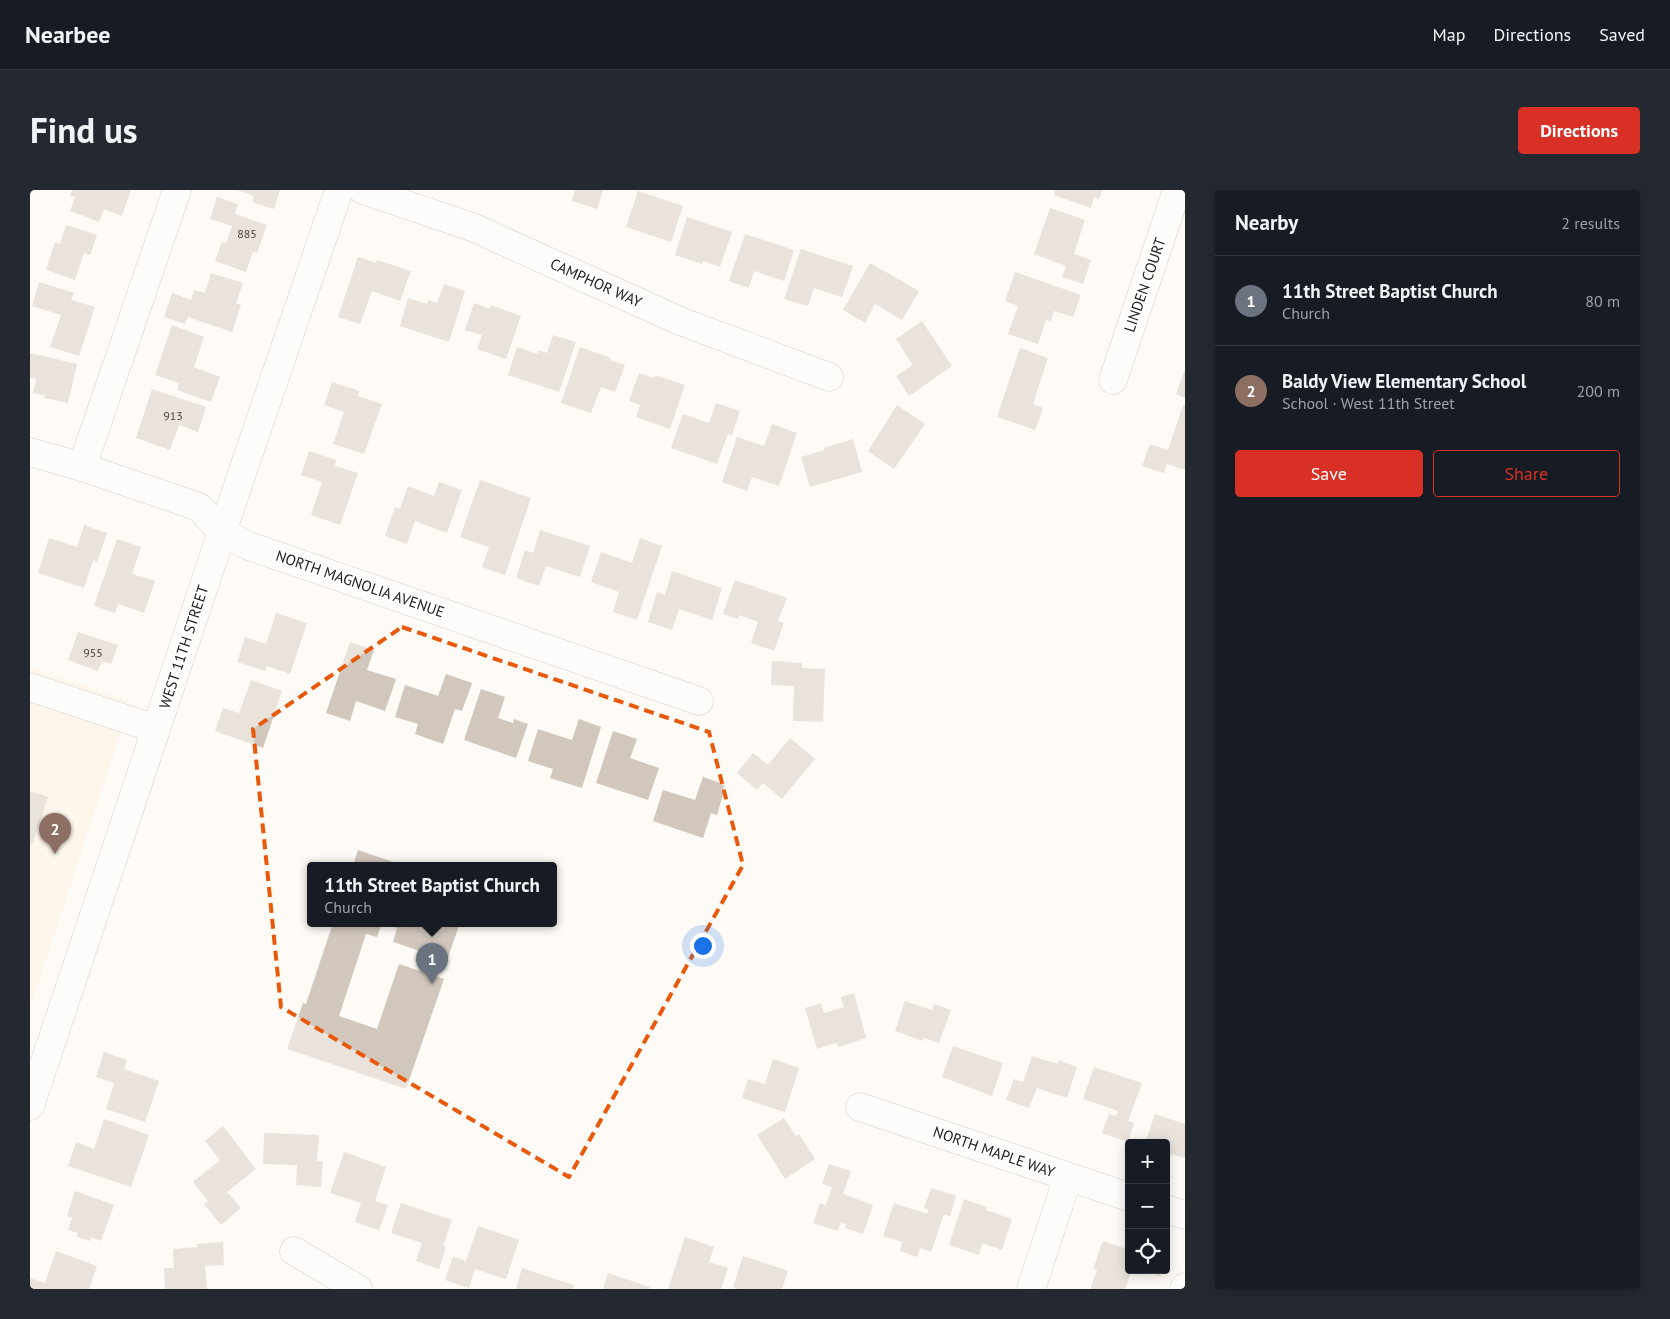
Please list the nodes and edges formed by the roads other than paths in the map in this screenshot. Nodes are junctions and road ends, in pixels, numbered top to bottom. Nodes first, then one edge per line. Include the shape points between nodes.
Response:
1 (177, 190) edge
2 (339, 190) edge
3 (363, 190) edge
4 (1177, 190) edge
5 (829, 377) dead end
6 (1114, 380) dead end
7 (30, 452) edge
8 (82, 467) junction
9 (222, 532) junction
10 (30, 687) edge
11 (699, 701) dead end
12 (156, 729) junction
13 (30, 1106) edge
14 (860, 1107) dead end
15 (1068, 1177) junction
16 (1125, 1196) edge
17 (1170, 1210) edge
18 (1185, 1215) edge
19 (294, 1251) dead end
20 (358, 1289) edge
21 (1031, 1289) edge

1 - 8 street
2 - 9 street, WEST 11TH STREET
3 - 5 street, CAMPHOR WAY via 472,228 680,321
4 - 6 street, LINDEN COURT
7 - 8 street, NORTH MAGNOLIA AVENUE
8 - 9 street, NORTH MAGNOLIA AVENUE via 199,507
9 - 11 street, NORTH MAGNOLIA AVENUE via 249,546
9 - 12 street, WEST 11TH STREET
10 - 12 street
12 - 13 street, WEST 11TH STREET
14 - 15 street, NORTH MAPLE WAY
15 - 16 street, NORTH MAPLE WAY
15 - 21 street
17 - 18 street
19 - 20 street

